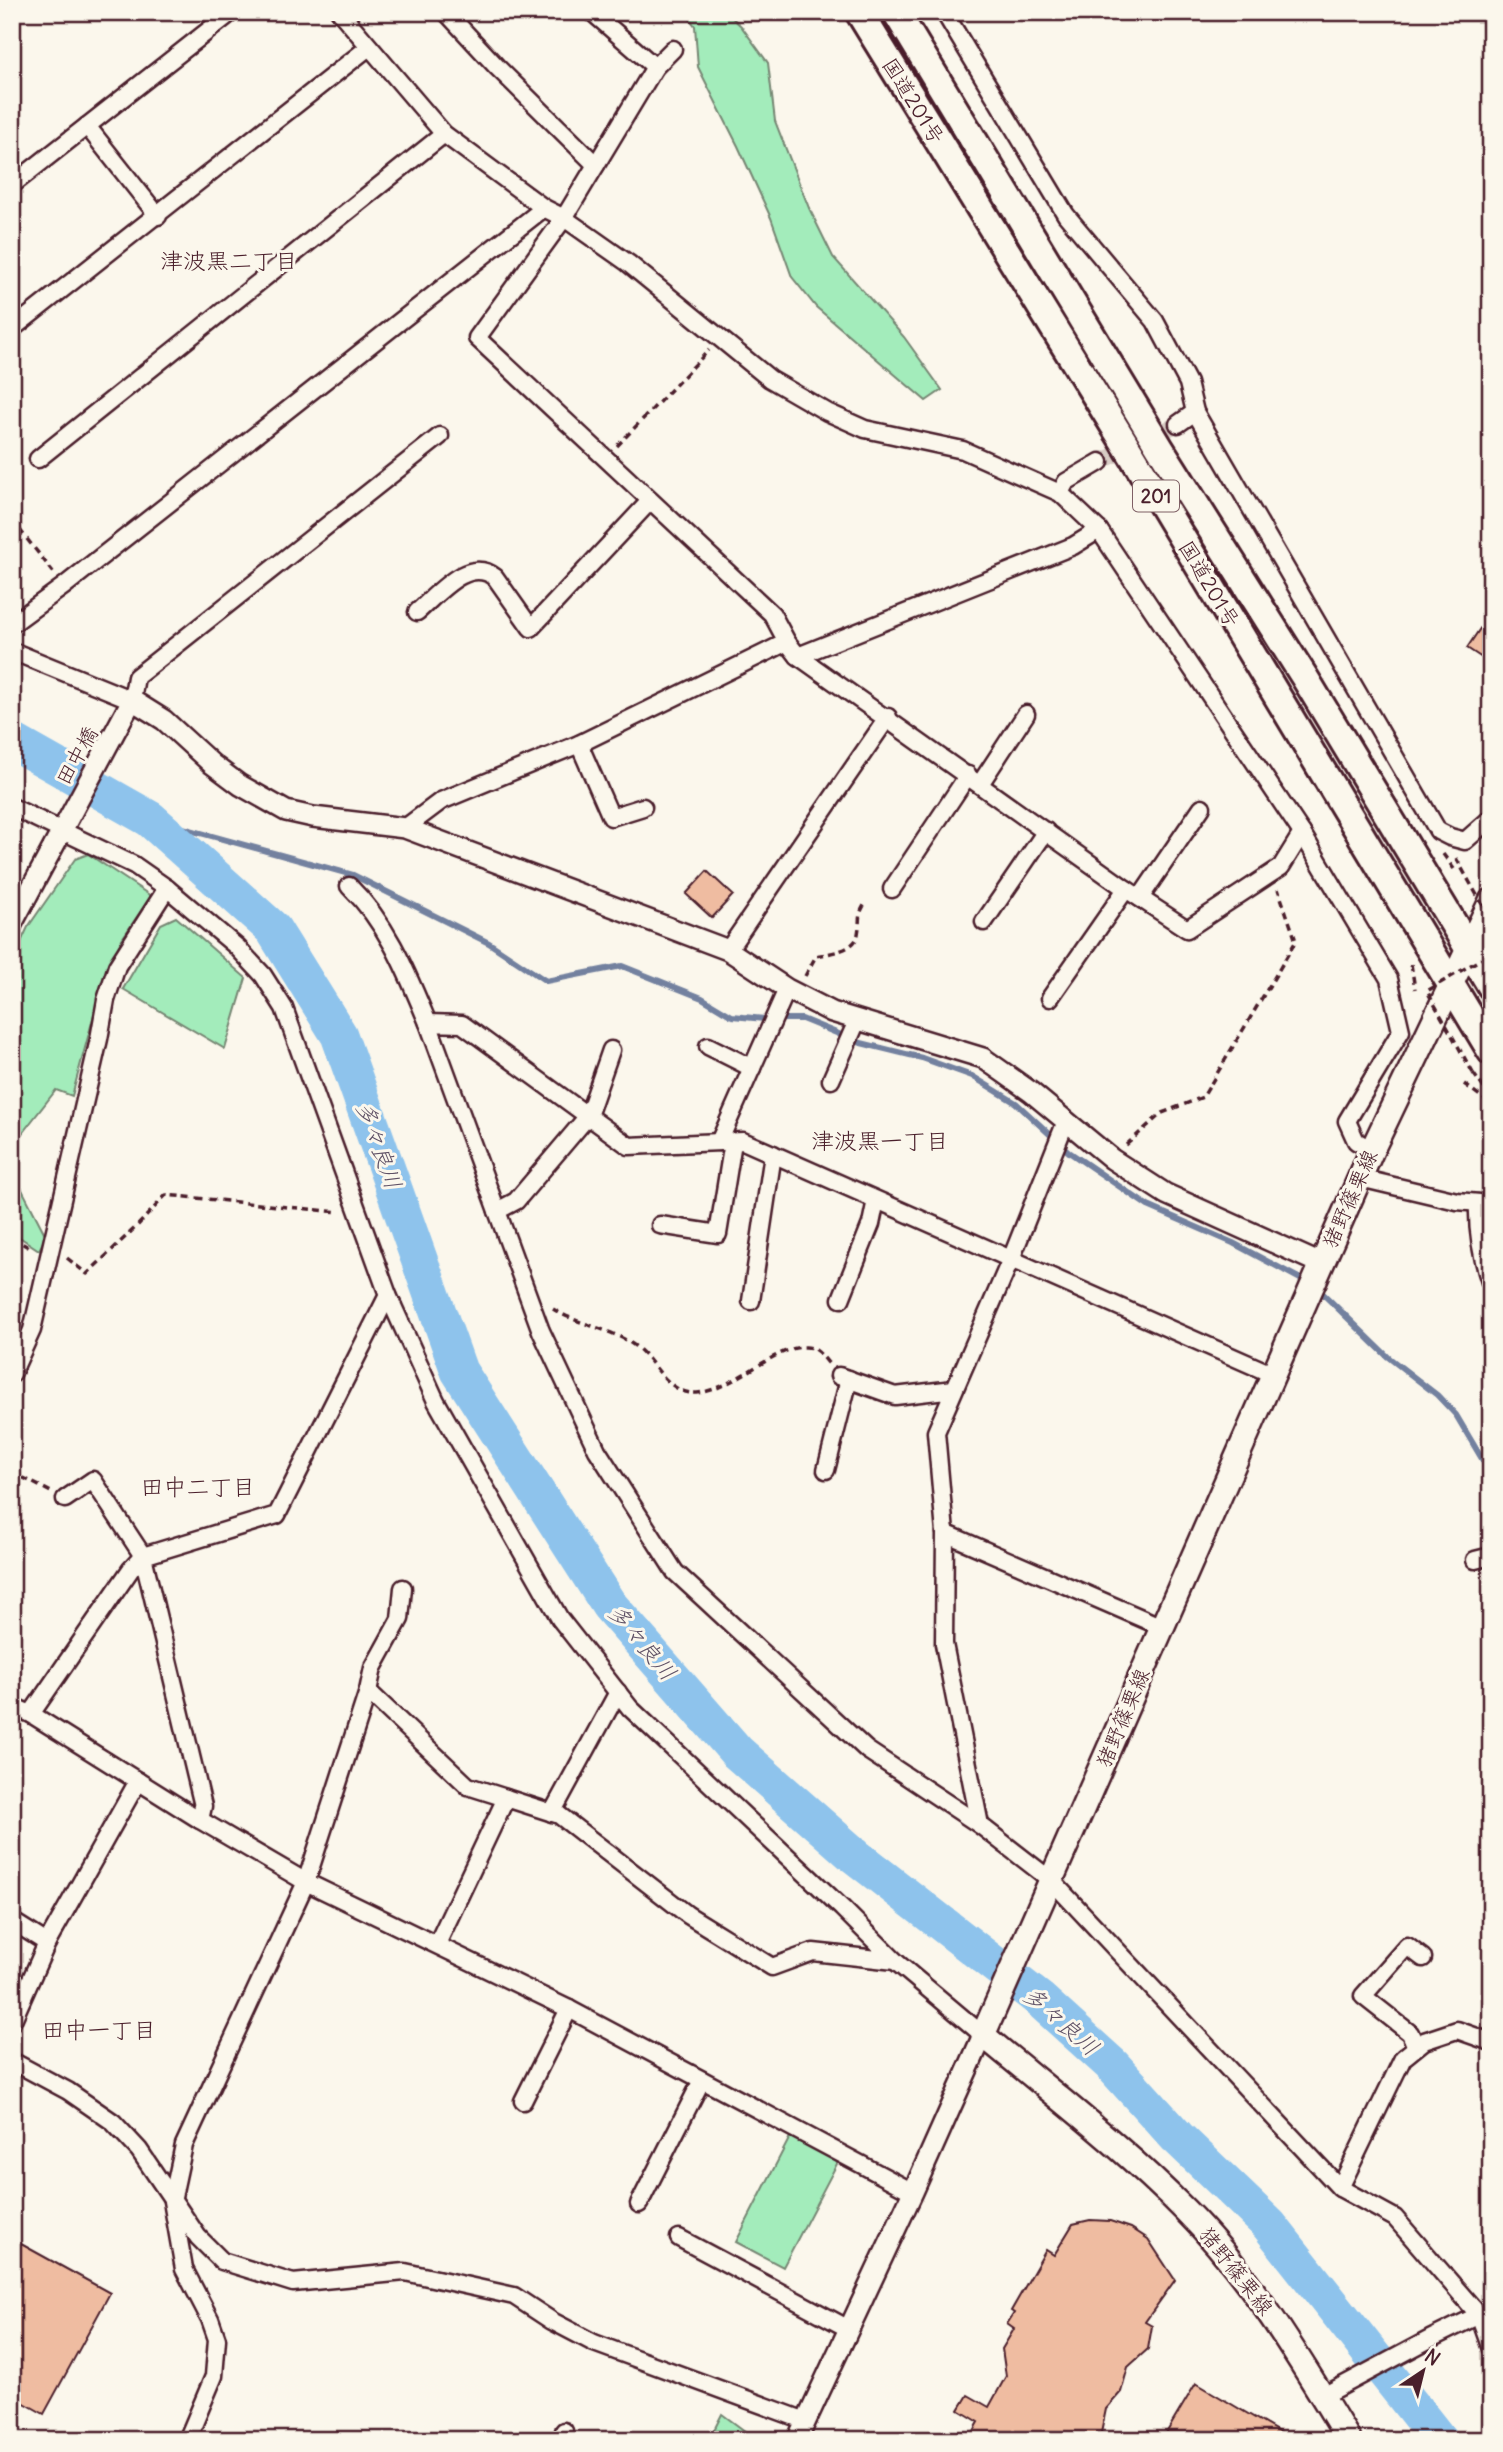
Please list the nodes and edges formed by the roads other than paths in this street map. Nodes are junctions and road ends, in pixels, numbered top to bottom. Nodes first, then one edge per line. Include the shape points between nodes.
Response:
1 (232, 12) edge
2 (340, 12) edge
3 (446, 12) edge
4 (592, 12) edge
5 (859, 12) edge
6 (897, 12) edge
7 (944, 12) edge
8 (369, 47) junction
9 (673, 49) dead end
10 (655, 67) junction
11 (87, 126) junction
12 (444, 134) junction
13 (597, 165) junction
14 (12, 185) edge
15 (544, 208) junction
16 (158, 216) junction
17 (564, 218) junction
18 (12, 329) edge
19 (1195, 412) junction
20 (1178, 424) tunnel mouth
21 (440, 436) dead end
22 (38, 458) dead end
23 (1100, 462) tunnel mouth
24 (1060, 493) junction
25 (650, 502) junction
26 (1099, 530) junction
27 (417, 612) dead end
28 (12, 624) edge
29 (787, 642) junction
30 (12, 651) edge
31 (798, 656) junction
32 (128, 708) junction
33 (1026, 714) dead end
34 (888, 717) junction
35 (579, 744) junction
36 (974, 779) junction
37 (12, 807) edge
38 (643, 807) dead end
39 (1202, 807) dead end
40 (1491, 818) edge
41 (66, 824) junction
42 (405, 828) junction
43 (1046, 831) junction
44 (1302, 833) junction
45 (348, 886) dead end
46 (167, 888) junction
47 (892, 889) dead end
48 (1133, 893) junction
49 (1491, 901) edge
50 (984, 922) dead end
51 (12, 924) edge
52 (1479, 949) edge
53 (728, 950) junction
54 (1451, 982) junction
55 (1491, 986) edge
56 (792, 991) junction
57 (1050, 998) dead end
58 (857, 1020) junction
59 (428, 1023) junction
60 (708, 1046) dead end
61 (611, 1050) dead end
62 (1491, 1051) edge
63 (752, 1068) junction
64 (831, 1080) dead end
65 (588, 1116) junction
66 (1066, 1121) junction
67 (726, 1142) junction
68 (1372, 1150) junction
69 (773, 1154) junction
70 (1360, 1178) junction
71 (876, 1200) junction
72 (1484, 1204) edge
73 (497, 1211) junction
74 (660, 1226) dead end
75 (1011, 1259) junction
76 (1321, 1265) junction
77 (1490, 1282) edge
78 (388, 1295) junction
79 (841, 1299) dead end
80 (751, 1301) dead end
81 (12, 1374) edge
82 (1274, 1375) junction
83 (954, 1389) junction
84 (826, 1470) dead end
85 (65, 1499) road end
86 (945, 1533) junction
87 (144, 1556) junction
88 (403, 1588) dead end
89 (1162, 1627) junction
90 (368, 1691) junction
91 (618, 1692) junction
92 (12, 1706) edge
93 (31, 1714) junction
94 (138, 1782) junction
95 (506, 1798) junction
96 (552, 1813) junction
97 (200, 1820) junction
98 (980, 1825) junction
99 (306, 1882) junction
100 (1050, 1885) junction
101 (12, 1921) edge
102 (47, 1943) junction
103 (437, 1944) junction
104 (1423, 1958) dead end
105 (895, 1961) junction
106 (569, 2009) junction
107 (12, 2022) edge
108 (986, 2029) junction
109 (1491, 2042) edge
110 (1416, 2047) junction
111 (12, 2061) edge
112 (702, 2080) junction
113 (523, 2101) dead end
114 (1340, 2188) junction
115 (913, 2192) junction
116 (172, 2201) junction
117 (639, 2204) dead end
118 (679, 2238) dead end
119 (1485, 2314) edge
120 (849, 2329) junction
121 (1491, 2349) edge
122 (1329, 2393) junction
123 (806, 2421) junction
124 (187, 2440) edge
125 (797, 2440) edge
126 (1349, 2440) edge

1 - 11 street
2 - 8 street
3 - 13 street
4 - 10 street
5 - 54 highway, 国道201号 / 201
6 - 52 highway, 国道201号 / 201 via 1160,448
7 - 19 street via 1066,215 1155,321 1188,383
8 - 12 street
8 - 16 street
9 - 10 street
10 - 13 street
11 - 14 street
11 - 16 street
12 - 15 street
12 - 22 street
13 - 17 street
15 - 17 street
15 - 28 street
16 - 18 street
17 - 24 street via 628,263 770,379 827,412 865,429 963,450
17 - 25 street via 477,338
19 - 20 street
19 - 40 street via 1438,831 1465,841
21 - 32 street via 136,677
23 - 24 street via 1066,482
24 - 26 street
25 - 27 street via 531,628 495,577 478,569 461,575
25 - 29 street via 772,614
26 - 31 street via 1073,546
26 - 44 street
29 - 31 street
29 - 35 street
30 - 32 street
31 - 34 street
32 - 41 street, 田中橋
32 - 42 street via 164,720 212,764 286,811
33 - 36 street
34 - 36 street
34 - 53 street
35 - 38 street via 611,817
35 - 42 street via 441,801
36 - 43 street
36 - 47 street
37 - 41 street
39 - 48 street
41 - 46 street
41 - 51 street, 田中橋
42 - 53 street
43 - 48 street
43 - 50 street
44 - 48 street via 1281,867 1187,929
44 - 68 street via 1390,979 1401,1031 1347,1121 1356,1141
45 - 59 street via 365,901 399,954
46 - 78 street via 237,947 263,975 284,1009
46 - 81 street via 117,966 106,1000 32,1330
48 - 57 street
49 - 52 main road, 猪野篠栗線
52 - 54 main road, 猪野篠栗線
52 - 55 highway, 国道201号 / 201
53 - 56 street
54 - 62 highway, 国道201号 / 201
54 - 68 main road, 猪野篠栗線
56 - 58 street
56 - 63 street
58 - 64 street
58 - 66 street via 983,1058
59 - 65 street via 462,1024
59 - 73 street
60 - 63 street
61 - 65 street
63 - 67 street
65 - 67 street via 629,1146
65 - 73 street via 516,1201
66 - 75 street
66 - 76 street via 1112,1159 1166,1194
67 - 69 street via 743,1142
67 - 74 street via 718,1234
68 - 70 main road, 猪野篠栗線
69 - 71 street
69 - 80 street
70 - 72 street
70 - 76 main road, 猪野篠栗線
71 - 75 street
71 - 79 street via 872,1224
72 - 77 street via 1477,1221
73 - 98 street via 541,1331 597,1450 675,1572 867,1750
75 - 82 street
75 - 83 street
76 - 82 main road, 猪野篠栗線
78 - 87 street via 277,1516
78 - 91 street via 436,1401 510,1533 561,1619
82 - 89 main road, 猪野篠栗線
83 - 84 street via 895,1396 844,1378
83 - 86 street via 936,1432
85 - 87 street via 93,1480
86 - 89 street
86 - 98 street via 944,1643
87 - 93 street
87 - 97 street via 203,1807
88 - 90 street via 400,1619 373,1668
89 - 100 main road, 猪野篠栗線
90 - 95 street via 468,1786
90 - 99 street
91 - 96 street
91 - 105 street
92 - 93 street
93 - 94 street
94 - 97 street
94 - 102 street
95 - 96 street
95 - 103 street
96 - 105 street via 688,1915 772,1967 813,1952
97 - 99 street
98 - 100 street
99 - 103 street
99 - 116 street via 184,2145
100 - 108 main road, 猪野篠栗線
100 - 114 street
101 - 102 street
102 - 107 street
103 - 106 street
104 - 110 street via 1407,1946 1363,1996 1410,2033
105 - 108 street
106 - 112 street
106 - 113 street
108 - 115 street
108 - 122 main road, 猪野篠栗線 via 1186,2210 1262,2301
109 - 110 street via 1457,2030
110 - 114 street via 1403,2058
111 - 116 street via 113,2122 139,2150
112 - 115 street
112 - 117 street
114 - 119 street via 1395,2218
115 - 120 street
116 - 123 street via 222,2261 293,2283 405,2272 514,2296 594,2343
116 - 124 street via 184,2269 217,2339 214,2376
118 - 120 street
119 - 121 street
119 - 122 street
120 - 123 street
122 - 126 main road, 猪野篠栗線
123 - 125 street

